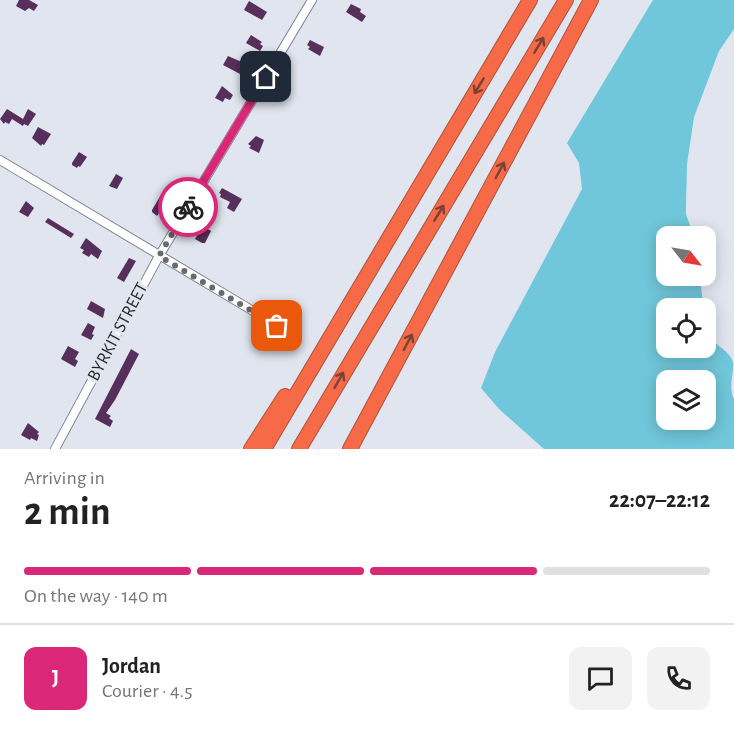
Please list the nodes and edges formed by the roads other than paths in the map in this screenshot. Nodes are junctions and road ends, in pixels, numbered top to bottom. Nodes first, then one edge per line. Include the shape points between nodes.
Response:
1 (312, 0) edge
2 (530, 0) edge
3 (566, 0) edge
4 (591, 0) edge
5 (0, 160) edge
6 (392, 234) junction
7 (159, 256) junction
8 (295, 336) dead end
9 (55, 449) edge
10 (251, 449) edge
11 (264, 449) edge
12 (301, 449) edge
13 (350, 449) edge

1 - 7 street, BYRKIT STREET
2 -> 6 highway
12 -> 3 highway
13 -> 4 highway
5 - 7 street
6 - 10 highway
6 - 11 highway
7 - 8 street
7 - 9 street, BYRKIT STREET

